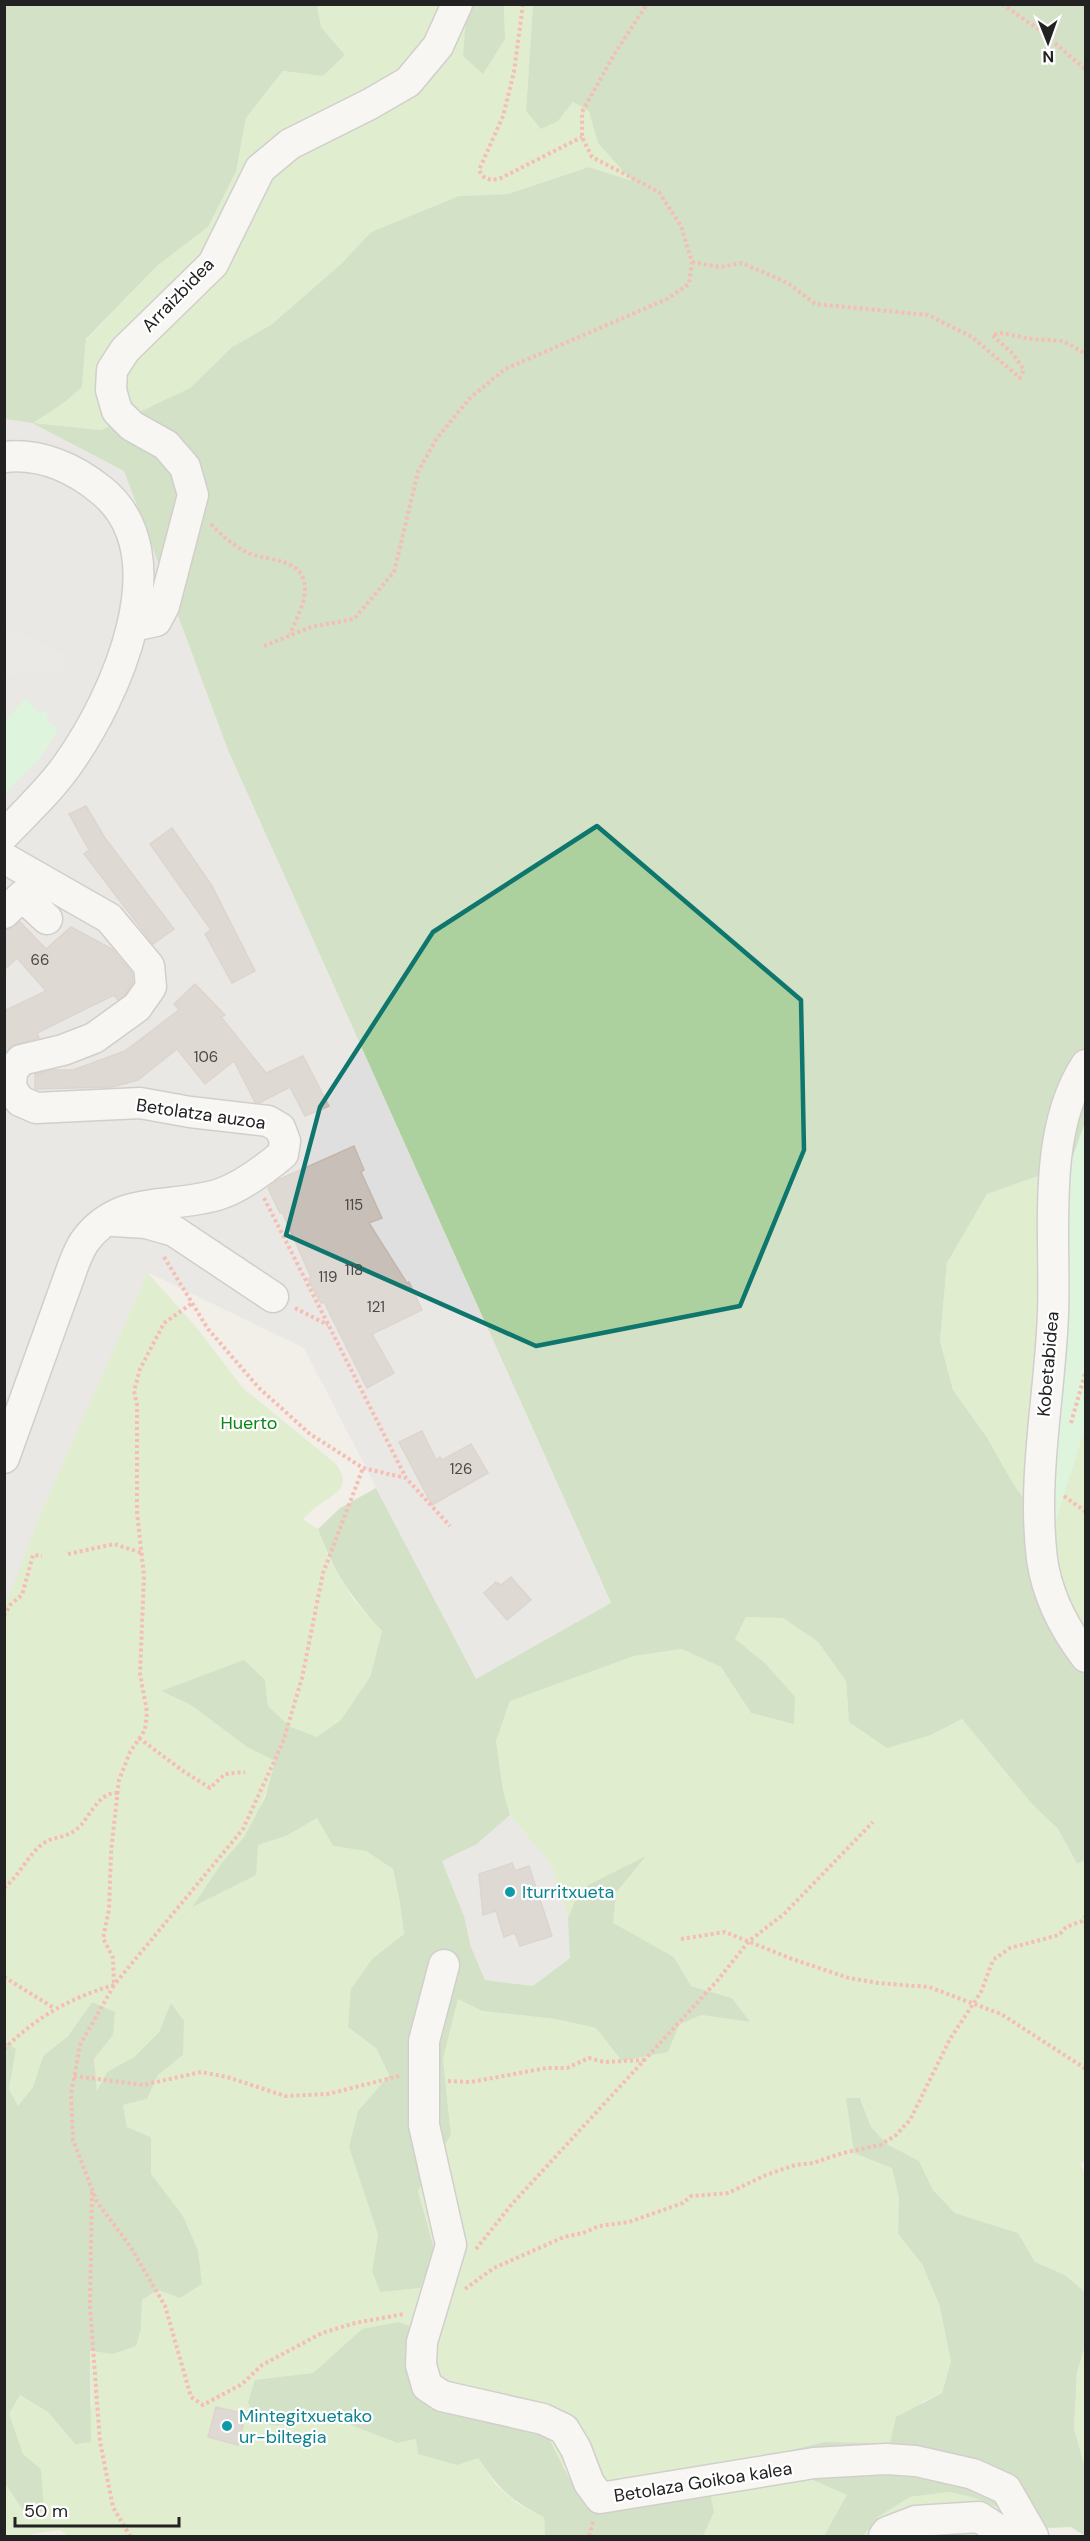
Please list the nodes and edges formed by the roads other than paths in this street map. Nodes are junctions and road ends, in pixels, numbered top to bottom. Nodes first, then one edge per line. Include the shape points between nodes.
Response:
1 (457, 4) edge
2 (4, 457) edge
3 (133, 626) junction
4 (4, 835) edge
5 (4, 858) edge
6 (4, 913) edge
7 (47, 919) dead end
8 (1086, 1065) edge
9 (105, 1221) junction
10 (273, 1297) road end
11 (4, 1458) edge
12 (1086, 1657) edge
13 (444, 1965) dead end
14 (884, 2536) edge
15 (1008, 2536) edge
16 (1033, 2536) edge

1 - 3 street, Arraizbidea via 438,46 408,81 290,144 260,169 213,264 125,350 112,370 111,390 117,411 132,426 166,445 185,467 193,495 164,606 156,621
2 - 3 street via 43,459 62,465 108,495 120,510 133,538 139,565
3 - 4 street via 96,718 74,755
5 - 9 street, Betolatza auzoa via 109,918 149,966 151,987 137,1007 94,1038 21,1060 12,1071 11,1088 20,1101 36,1108 140,1103 268,1121 279,1128 285,1141 283,1154 220,1194 126,1209
6 - 7 street via 22,896
8 - 12 street, Kobetabidea via 1068,1102 1056,1152 1053,1315 1043,1420 1040,1521 1042,1560 1053,1599 1066,1631
9 - 10 street via 140,1223 174,1231
9 - 11 street, Betolatza auzoa via 84,1241 73,1266
13 - 16 street, Betolaza Goikoa kalea via 424,2040 424,2125 451,2245 422,2342 427,2386 442,2397 543,2419 564,2429 600,2498 814,2463 886,2459 973,2474 1006,2489
14 - 15 street via 916,2521 979,2517

